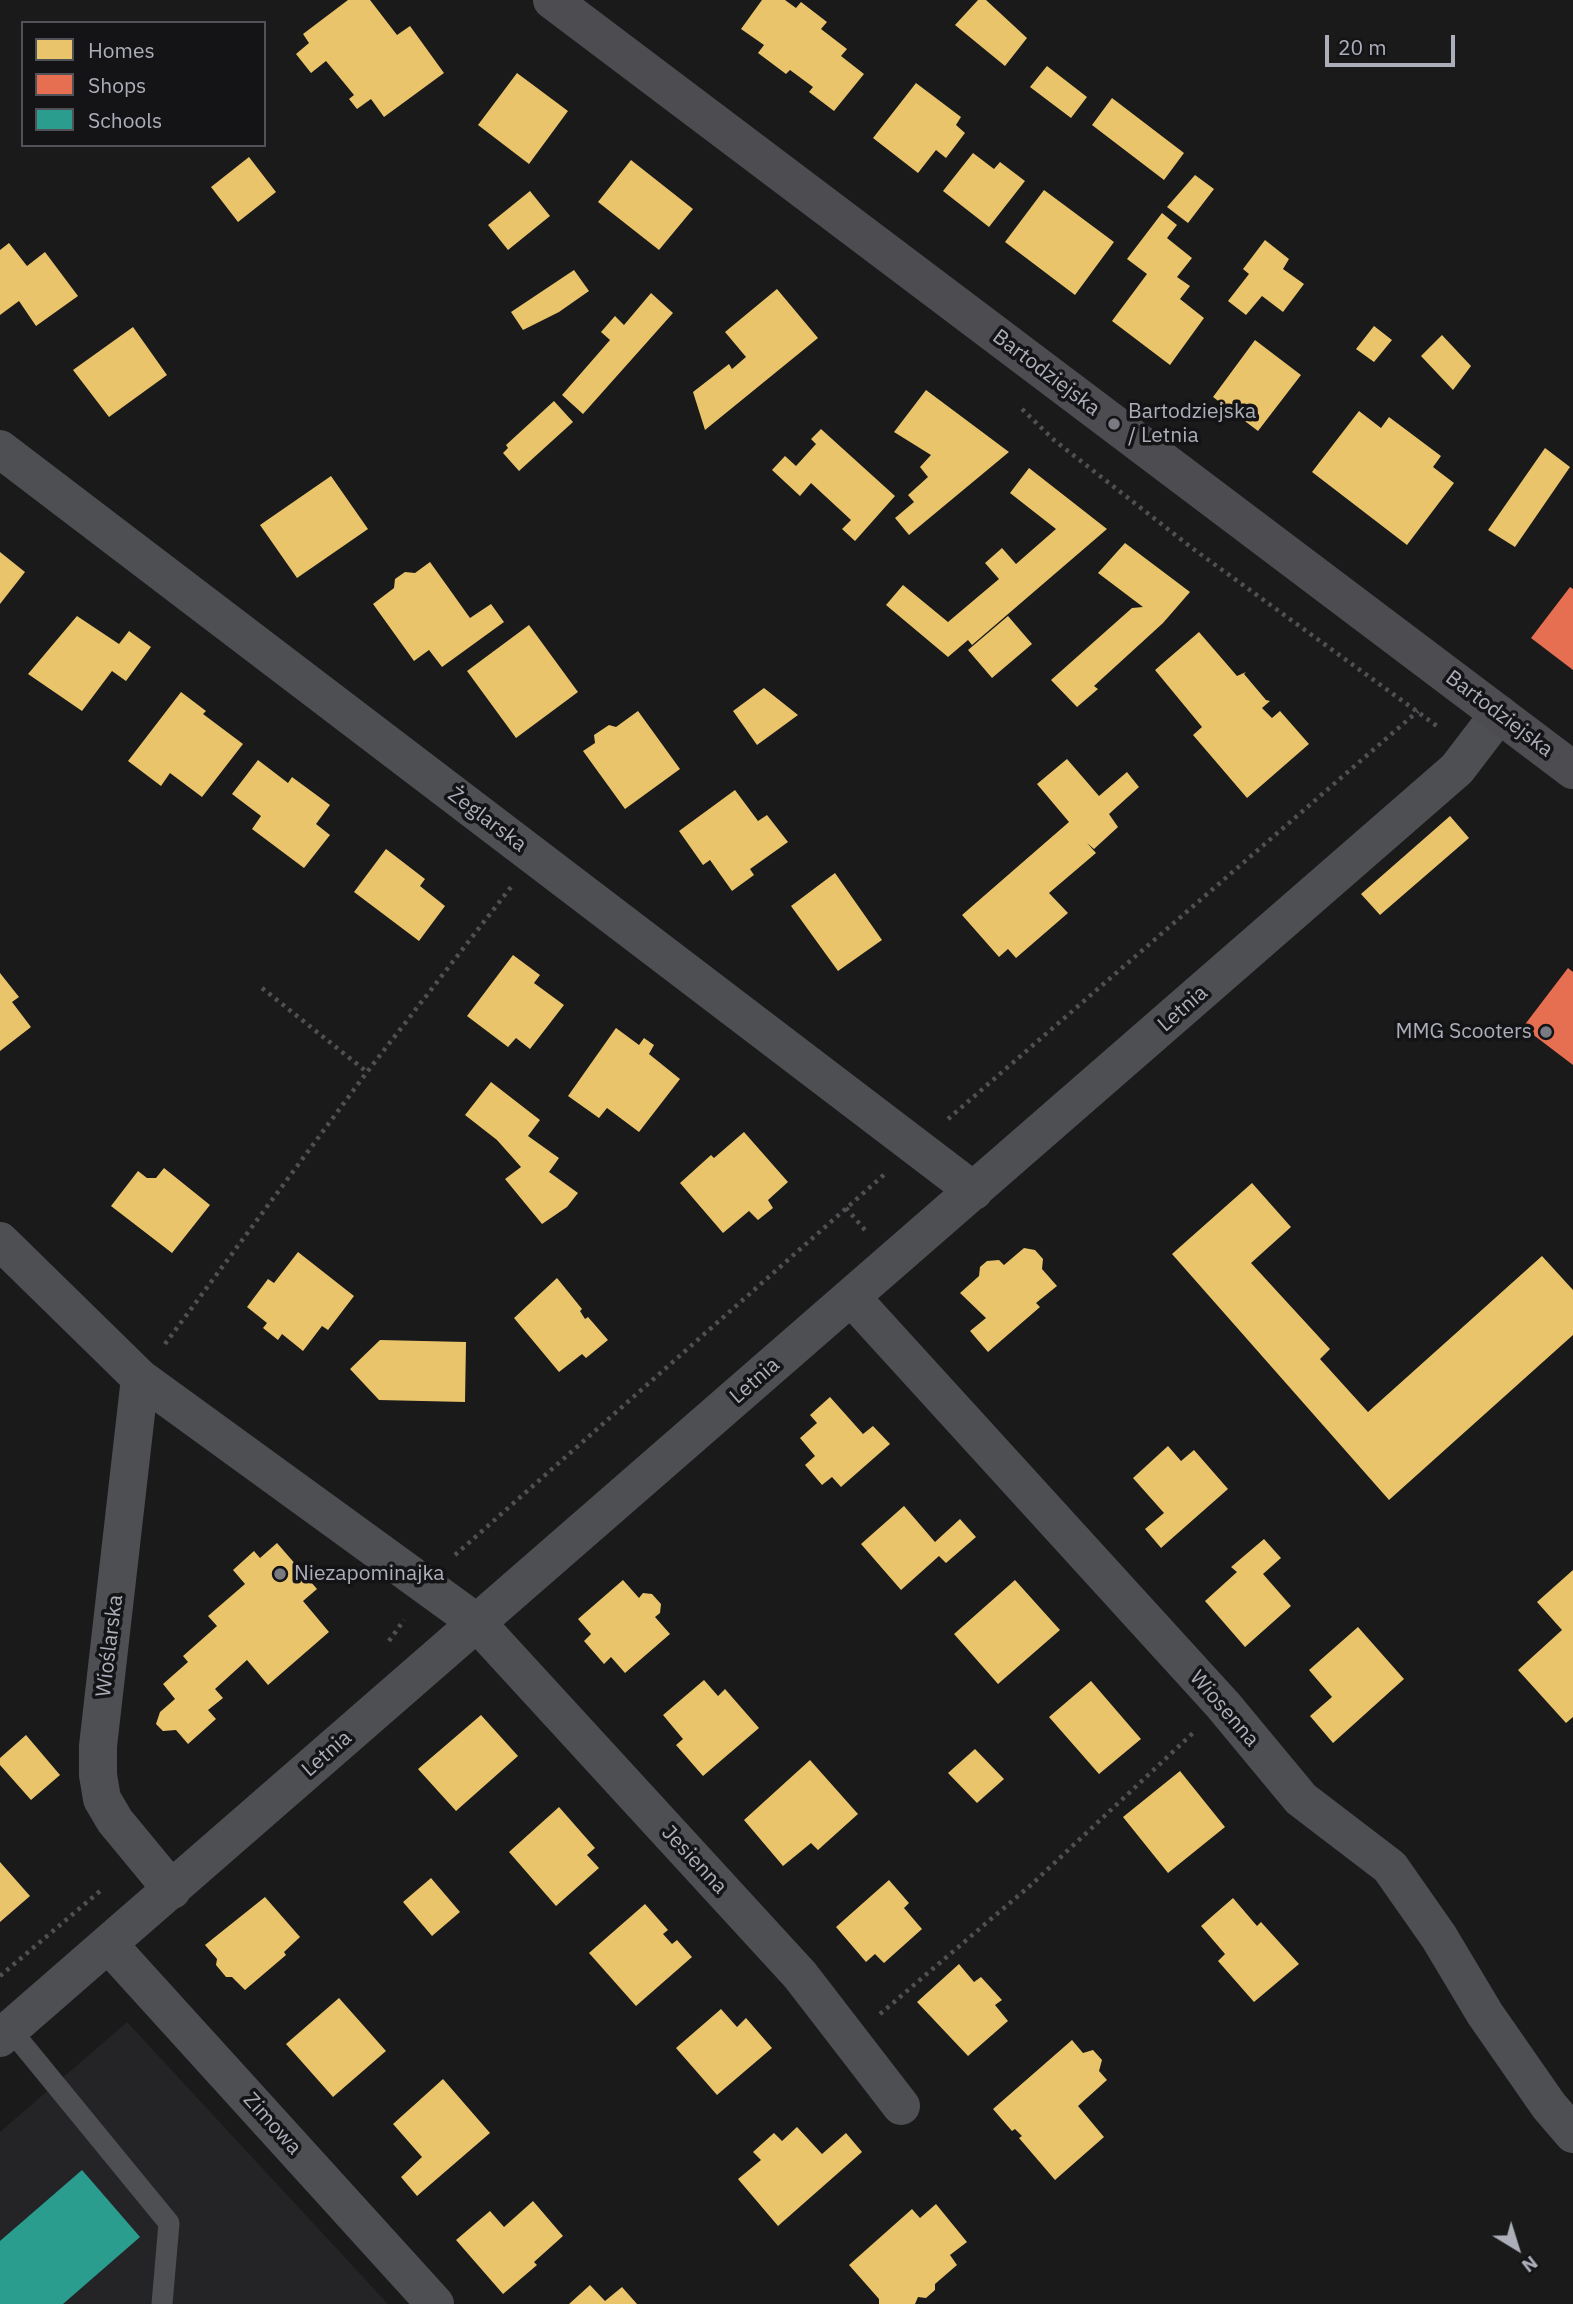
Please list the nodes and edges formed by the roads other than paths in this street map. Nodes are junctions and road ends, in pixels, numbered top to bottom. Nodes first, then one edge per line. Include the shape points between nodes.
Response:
1 (552, 0) edge
2 (0, 449) edge
3 (1499, 714) junction
4 (1573, 770) edge
5 (974, 1191) junction
6 (2, 1248) edge
7 (852, 1298) junction
8 (140, 1378) junction
9 (476, 1622) junction
10 (172, 1890) junction
11 (109, 1945) junction
12 (5, 2034) edge
13 (901, 2106) dead end
14 (1573, 2134) edge
15 (162, 2304) edge
16 (435, 2304) edge

1 - 3 street, Bartodziejska
2 - 5 street, Żeglarska
3 - 4 street, Bartodziejska
3 - 5 street, Letnia via 1457,769
5 - 7 street, Letnia
6 - 8 street
7 - 9 street, Letnia
7 - 14 street, Wiosenna via 1223,1705 1301,1799 1390,1867 1499,2035
8 - 9 street
8 - 10 street, Wioślarska via 98,1774 108,1810
9 - 10 street, Letnia
9 - 13 street, Jesienna via 800,1975
10 - 11 street, Letnia
11 - 12 street, Letnia
11 - 16 street, Zimowa
12 - 15 lane via 169,2223

